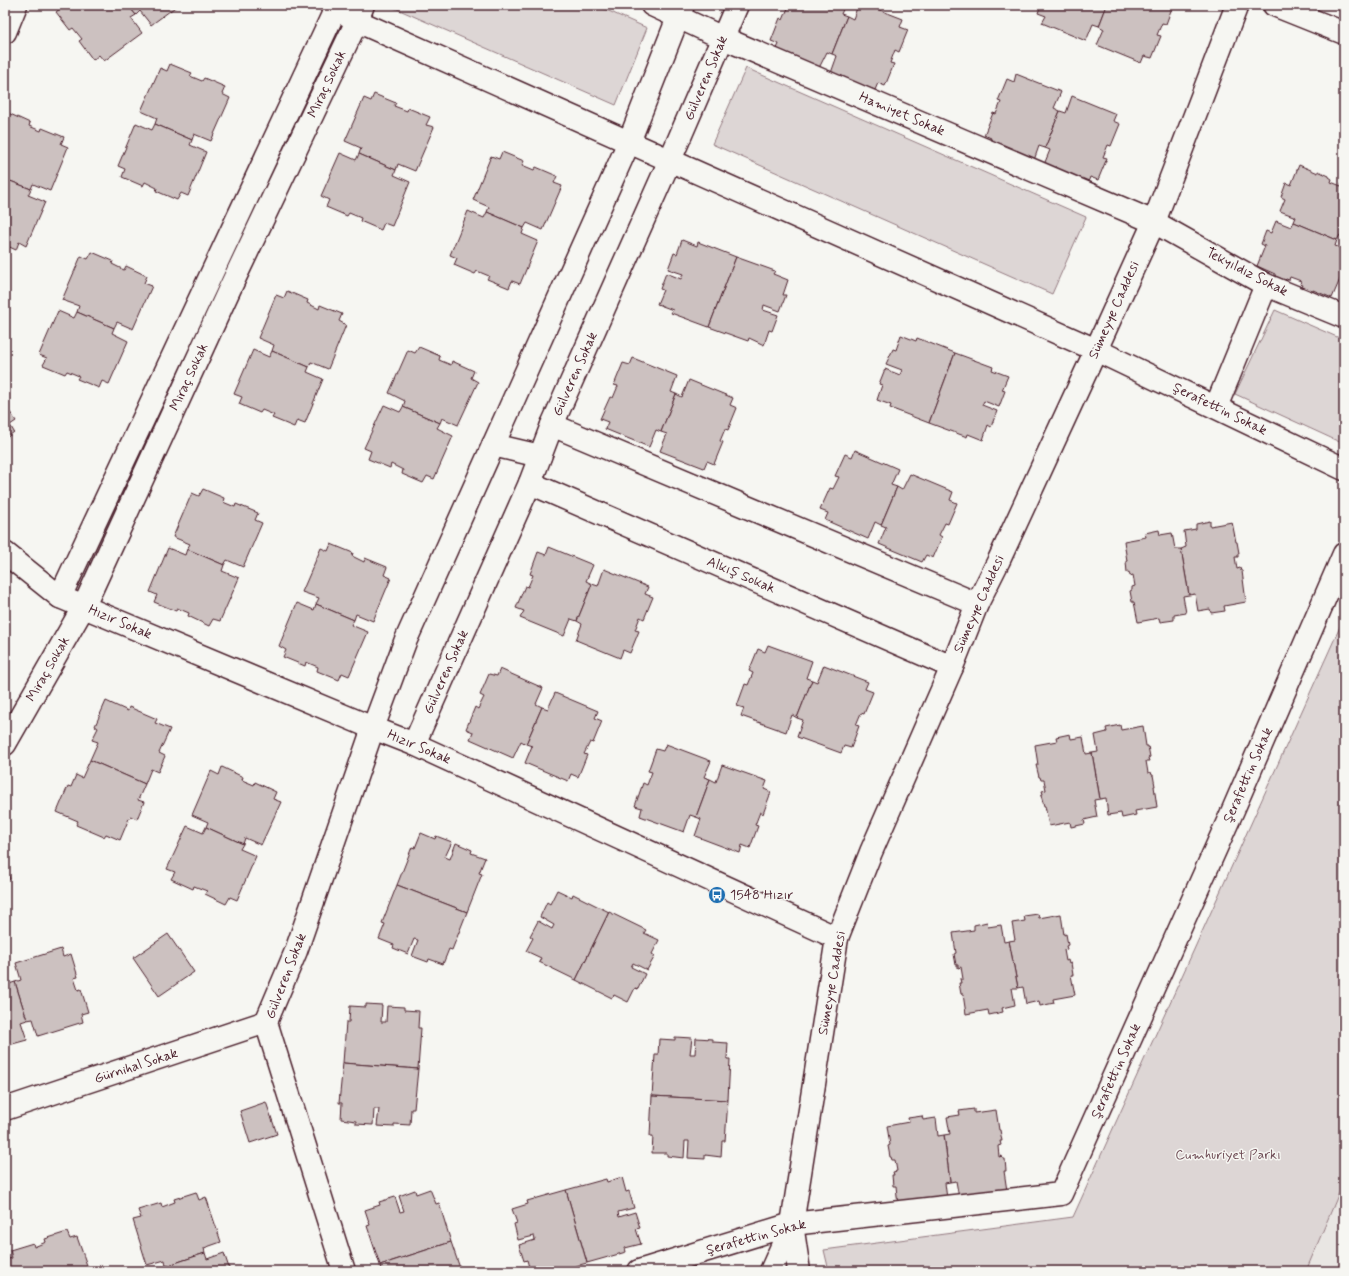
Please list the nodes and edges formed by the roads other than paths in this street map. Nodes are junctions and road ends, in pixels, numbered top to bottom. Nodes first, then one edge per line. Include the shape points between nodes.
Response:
1 (16, 5) edge
2 (652, 5) edge
3 (737, 5) edge
4 (1237, 5) edge
5 (1274, 5) edge
6 (333, 7) edge
7 (680, 11) edge
8 (360, 13) edge
9 (5, 32) edge
10 (1344, 33) edge
11 (723, 38) junction
12 (629, 142) junction
13 (670, 160) junction
14 (1154, 222) junction
15 (1266, 285) junction
16 (1344, 317) edge
17 (1096, 350) junction
18 (1216, 407) junction
19 (552, 425) junction
20 (493, 445) junction
21 (540, 456) junction
22 (1344, 469) edge
23 (530, 483) junction
24 (5, 553) edge
25 (1344, 554) edge
26 (60, 597) junction
27 (977, 604) junction
28 (84, 606) junction
29 (952, 667) junction
30 (373, 728) junction
31 (5, 744) edge
32 (414, 744) junction
33 (837, 938) junction
34 (266, 1022) junction
35 (5, 1109) edge
36 (792, 1224) junction
37 (344, 1271) edge
38 (639, 1271) edge
39 (771, 1271) edge
40 (799, 1271) edge

1 - 9 street
2 - 7 street, Hamiyet Sokak
3 - 11 street, Gülveren Sokak
4 - 14 street, Sümeyye Caddesi
5 - 10 street
6 - 8 street, Şerafettin Sokak
6 - 26 street
7 - 11 street, Hamiyet Sokak
7 - 12 street, Gülveren Sokak
8 - 12 street, Şerafettin Sokak
8 - 28 street, Miraç Sokak
11 - 13 street, Gülveren Sokak
11 - 14 street, Hamiyet Sokak
12 - 13 street, Şerafettin Sokak
12 - 20 street, Gülveren Sokak
13 - 17 street, Şerafettin Sokak
13 - 19 street, Gülveren Sokak
14 - 15 street, Tekyıldız Sokak
14 - 17 street, Sümeyye Caddesi
15 - 16 street, Tekyıldız Sokak
15 - 18 street
17 - 18 street, Şerafettin Sokak
17 - 27 street, Sümeyye Caddesi
18 - 22 street, Şerafettin Sokak
19 - 21 street, Gülveren Sokak
19 - 27 street
20 - 21 street
20 - 30 street, Gülveren Sokak via 406,642
21 - 23 street, Gülveren Sokak
23 - 29 street, Alkış Sokak
23 - 32 street, Gülveren Sokak
24 - 26 street, Hızır Sokak
25 - 36 street, Şerafettin Sokak via 1061,1194
26 - 28 street, Hızır Sokak
27 - 29 street, Sümeyye Caddesi
28 - 30 street, Hızır Sokak
28 - 31 street, Miraç Sokak
29 - 33 street, Sümeyye Caddesi via 871,852
30 - 32 street, Hızır Sokak
30 - 34 street, Gülveren Sokak via 296,951
32 - 33 street, Hızır Sokak
33 - 36 street, Sümeyye Caddesi
34 - 35 street, Gürnihal Sokak
34 - 37 street, Gülveren Sokak
36 - 38 street, Şerafettin Sokak
36 - 39 street, Sümeyye Caddesi
36 - 40 street, Sümeyye Caddesi

